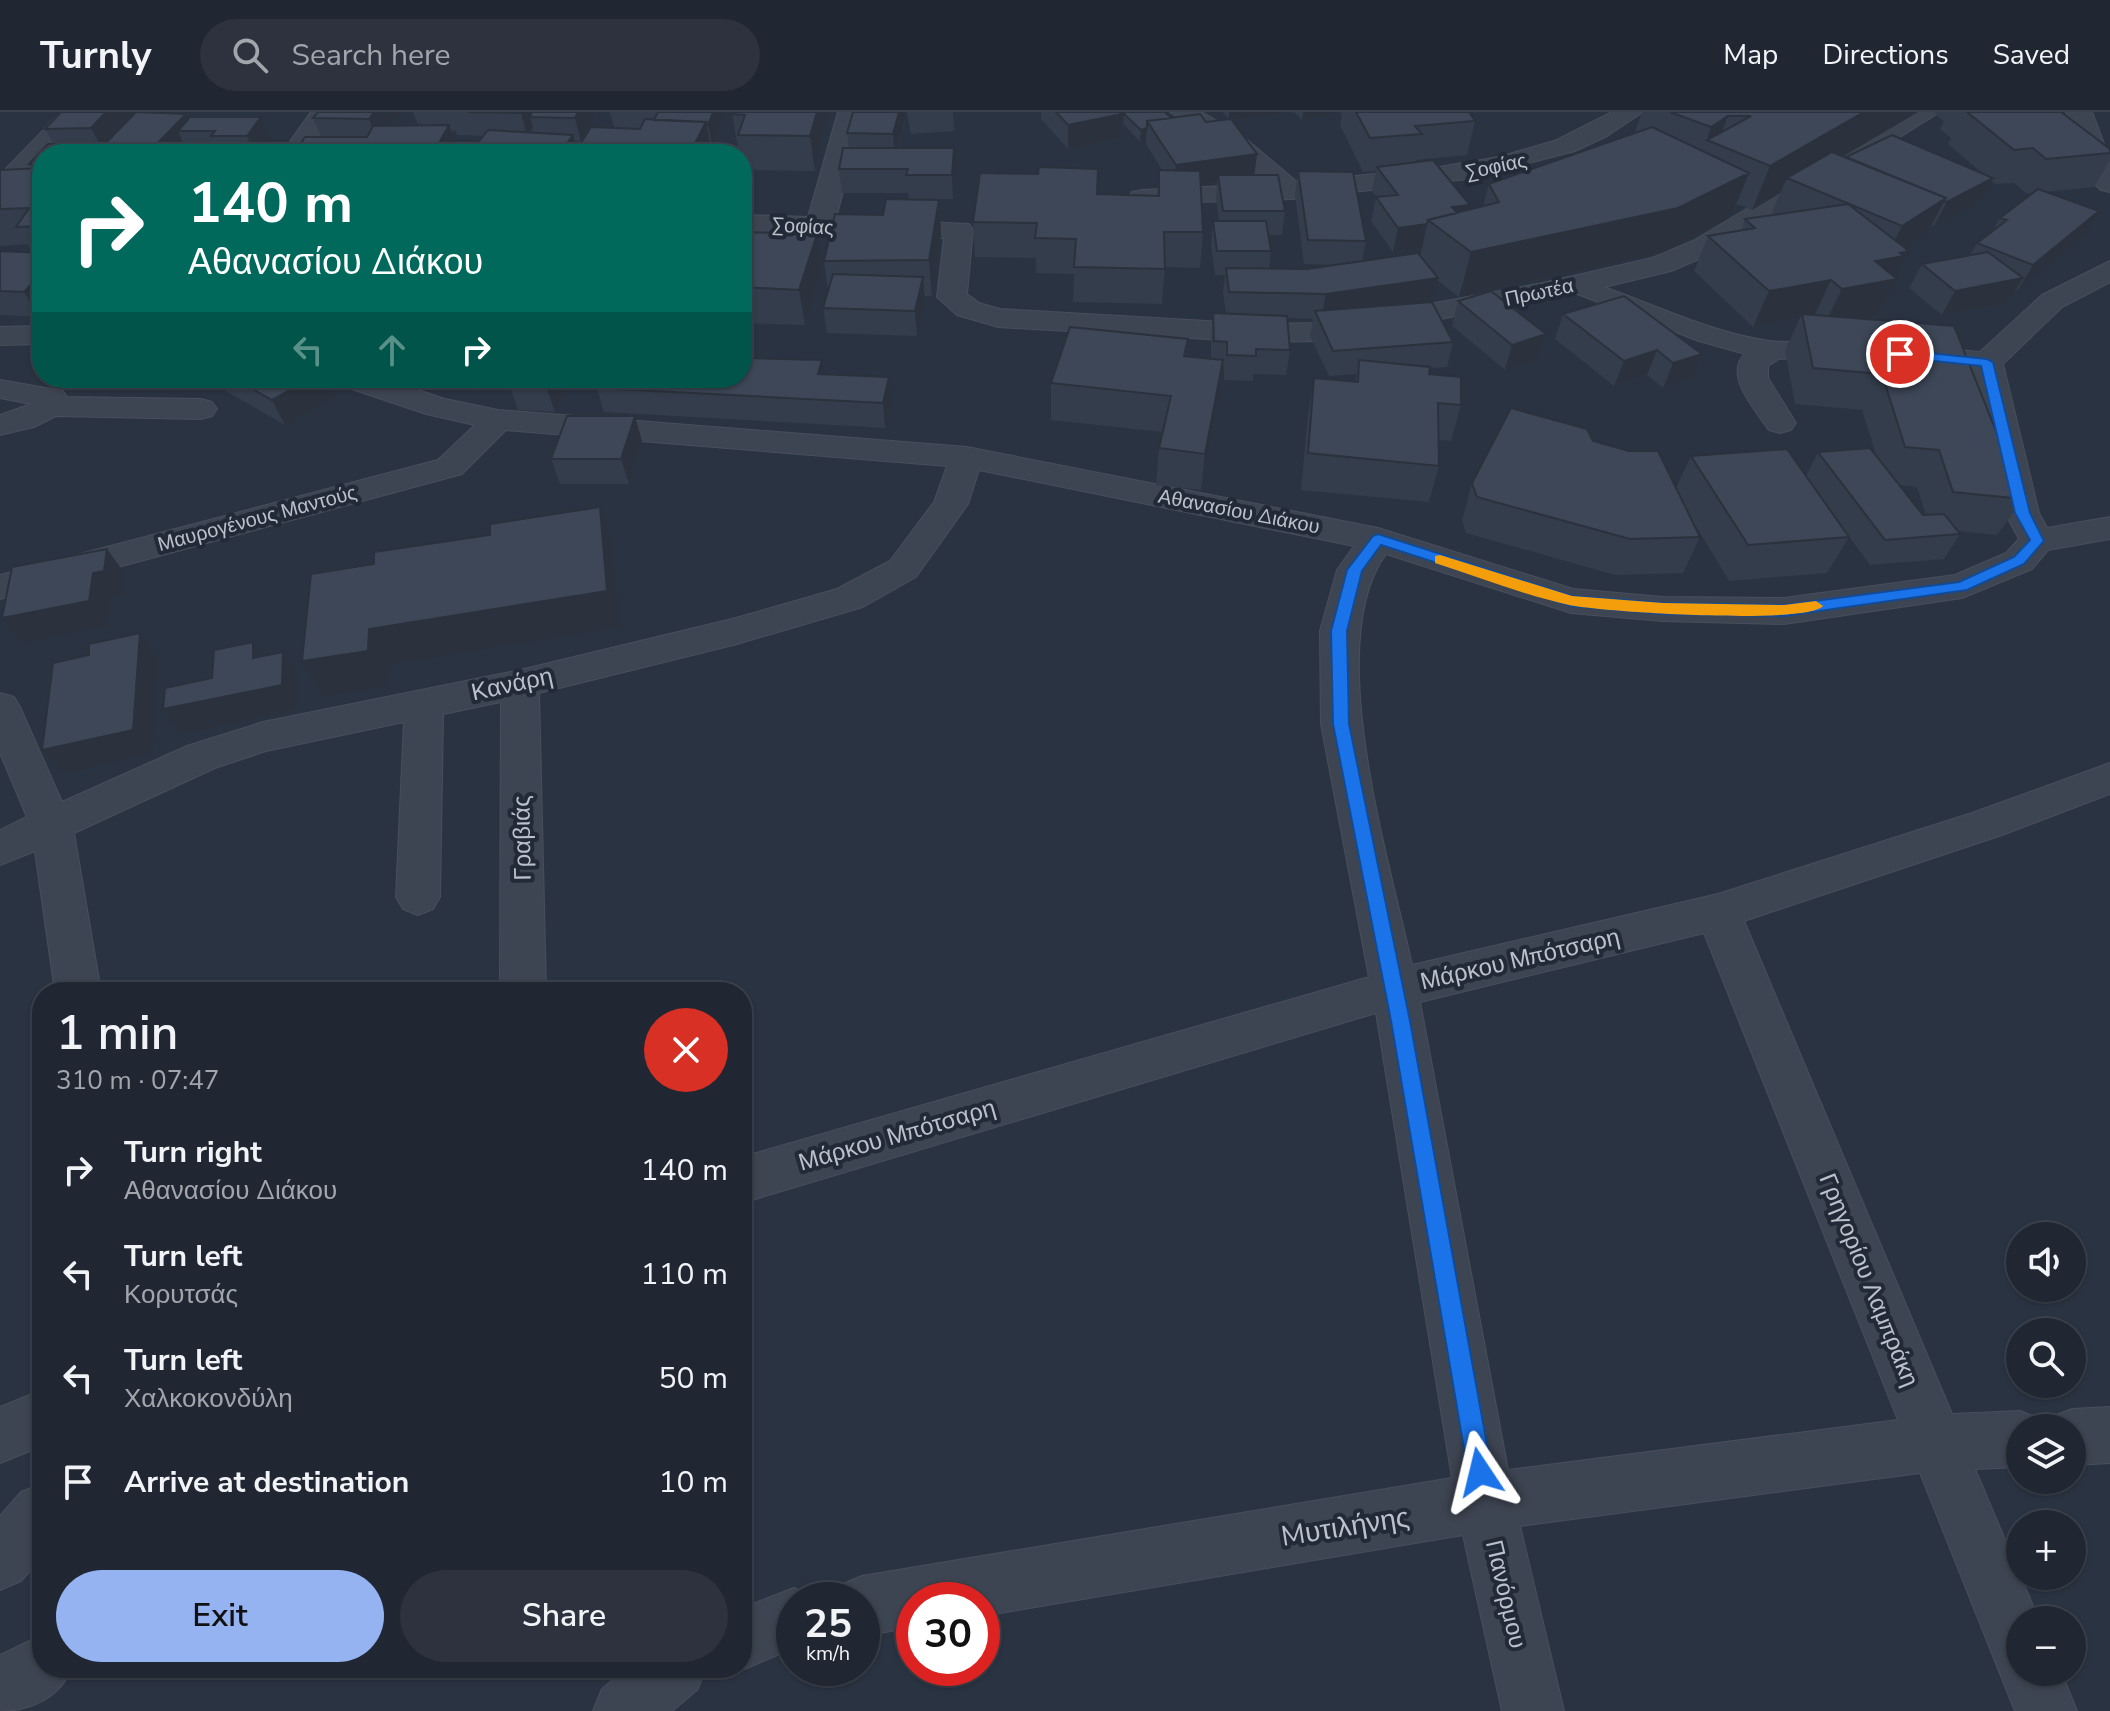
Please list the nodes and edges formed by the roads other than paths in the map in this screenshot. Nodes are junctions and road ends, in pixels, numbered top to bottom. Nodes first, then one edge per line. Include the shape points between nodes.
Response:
1 (75, 112) edge
2 (324, 112) edge
3 (851, 112) edge
4 (1183, 112) edge
5 (1630, 112) edge
6 (1927, 112) edge
7 (2027, 112) edge
8 (2079, 112) edge
9 (1587, 139) junction
10 (44, 144) edge
11 (301, 144) edge
12 (1614, 153) edge
13 (32, 157) edge
14 (2110, 184) edge
15 (0, 190) edge
16 (1292, 191) junction
17 (1115, 198) edge
18 (0, 199) edge
19 (28, 199) edge
20 (946, 204) dead end
21 (1722, 207) edge
22 (822, 219) junction
23 (1749, 220) junction
24 (752, 222) edge
25 (2110, 270) edge
26 (1572, 285) junction
27 (968, 309) joint
28 (32, 335) edge
29 (0, 336) edge
30 (1771, 351) junction
31 (1987, 362) junction
32 (381, 388) edge
33 (0, 389) edge
34 (49, 406) junction
35 (201, 409) dead end
36 (498, 420) junction
37 (1780, 423) dead end
38 (0, 425) edge
39 (967, 457) junction
40 (2110, 528) edge
41 (1378, 539) junction
42 (2037, 541) junction
43 (0, 587) edge
44 (520, 684) junction
45 (424, 702) junction
46 (0, 707) edge
47 (2110, 778) edge
48 (52, 826) junction
49 (0, 848) edge
50 (418, 897) dead end
51 (1718, 912) junction
52 (76, 982) edge
53 (523, 982) edge
54 (1393, 989) junction
55 (752, 1177) edge
56 (32, 1422) edge
57 (0, 1435) edge
58 (2110, 1435) edge
59 (2086, 1436) edge
60 (2006, 1440) edge
61 (1936, 1443) junction
62 (1485, 1502) junction
63 (32, 1524) edge
64 (0, 1560) edge
65 (880, 1603) edge
66 (2006, 1614) edge
67 (776, 1625) edge
68 (752, 1635) edge
69 (32, 1671) edge
70 (663, 1678) edge
71 (2036, 1686) edge
72 (0, 1688) edge
73 (624, 1711) edge
74 (1533, 1711) edge
75 (2046, 1711) edge

1 - 10 street
2 - 11 street
3 - 22 street
4 - 16 street via 1231,139
5 - 9 street, Σοφίας
6 - 23 street, Πρωτέα
7 - 14 street
8 - 14 street via 2089,146
9 - 12 street
9 - 16 street, Σοφίας via 1469,173
13 - 15 street
16 - 17 street, Σοφίας
18 - 19 street
20 - 22 street, Σοφίας
21 - 23 street
22 - 24 street, Σοφίας
22 - 27 street, Σοφίας via 959,230 952,297
23 - 26 street, Πρωτέα via 1661,265
25 - 31 street via 2052,301
26 - 27 street, Πρωτέα via 1327,332 998,318
26 - 30 street via 1710,335
28 - 29 street
30 - 31 street via 1823,346
30 - 37 street via 1753,362 1752,378
31 - 42 street via 2022,513
32 - 36 street, Αθανασίου Διάκου
33 - 34 street via 52,398
34 - 35 street
34 - 38 street
36 - 39 street, Αθανασίου Διάκου
36 - 43 street, Μαυρογένους Μαντούς via 450,467
39 - 41 street, Αθανασίου Διάκου
39 - 44 street, Κανάρη via 951,504 903,569 850,598
40 - 42 street
41 - 42 street, Αθανασίου Διάκου via 1571,601 1784,611 1962,586 2019,561
41 - 54 street, Πανόρμου via 1355,570 1339,631 1341,724
44 - 45 street, Κανάρη
44 - 53 street, Γραβιάς
45 - 48 street, Κανάρη via 263,737 201,757
45 - 50 street
46 - 48 street
47 - 51 street, Μάρκου Μπότσαρη
48 - 49 street, Κανάρη
48 - 52 street
51 - 54 street, Μάρκου Μπότσαρη
51 - 61 street, Γρηγορίου Λαμπράκη
54 - 55 street, Μάρκου Μπότσαρη
54 - 62 street, Πανόρμου
56 - 57 street
58 - 59 street
60 - 61 street, Mυτιλήνης
61 - 62 street, Mυτιλήνης
61 - 66 street, Γρηγορίου Λαμπράκη
62 - 65 street, Mυτιλήνης
62 - 74 street, Πανόρμου
63 - 64 street
67 - 68 street
69 - 72 street
70 - 73 street
71 - 75 street

